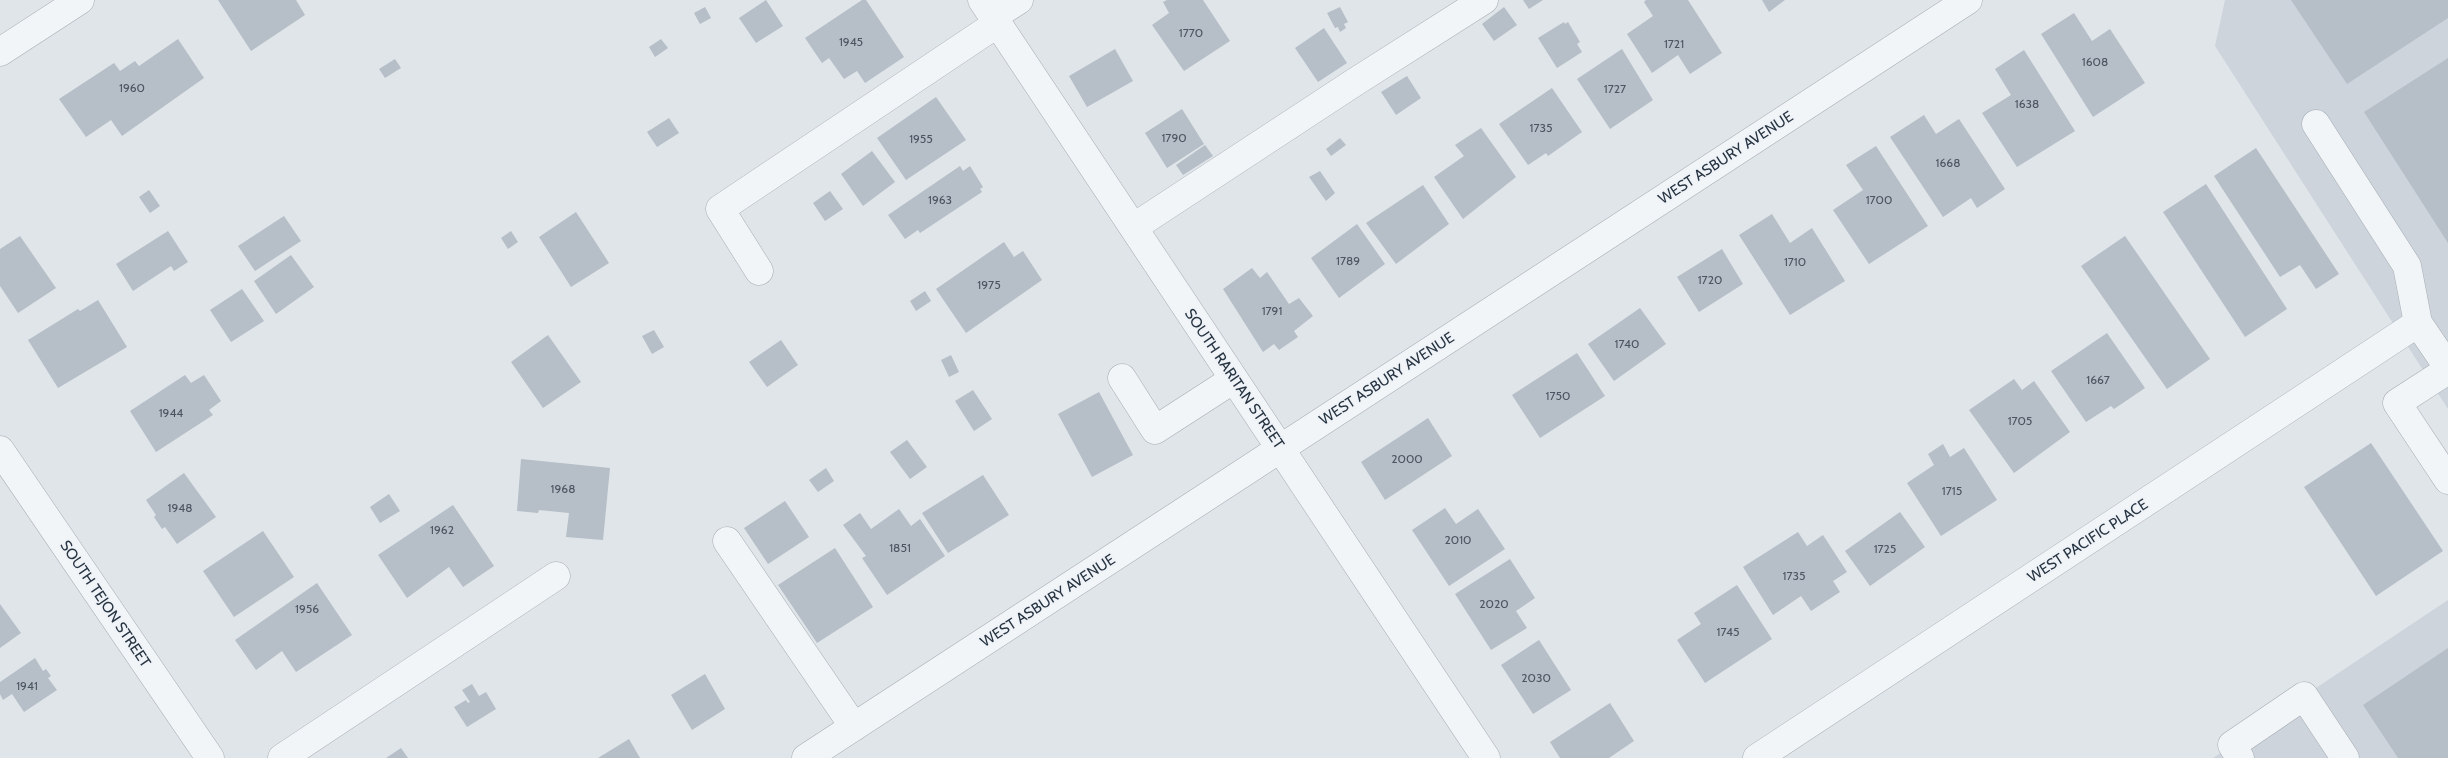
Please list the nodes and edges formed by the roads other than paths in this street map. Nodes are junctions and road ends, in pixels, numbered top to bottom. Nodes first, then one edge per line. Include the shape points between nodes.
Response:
1 (80, 0) edge
2 (1019, 0) edge
3 (1484, 0) edge
4 (1968, 0) edge
5 (991, 13) edge
6 (0, 52) edge
7 (2316, 124) dead end
8 (1134, 227) junction
9 (759, 270) dead end
10 (2418, 324) junction
11 (2448, 368) edge
12 (1122, 378) dead end
13 (1234, 379) junction
14 (1281, 449) junction
15 (0, 450) edge
16 (2448, 480) edge
17 (727, 542) dead end
18 (556, 576) dead end
19 (854, 727) junction
20 (210, 758) edge
21 (282, 758) edge
22 (806, 758) edge
23 (1486, 758) edge
24 (1758, 758) edge
25 (2240, 758) edge
26 (2345, 758) edge

1 - 6 street
2 - 5 street
3 - 8 street
4 - 14 street, WEST ASBURY AVENUE
5 - 8 street, SOUTH RARITAN STREET
5 - 9 street via 720,209
7 - 10 street via 2407,266
8 - 13 street, SOUTH RARITAN STREET
10 - 11 street
10 - 24 street, WEST PACIFIC PLACE
11 - 16 street via 2397,403
12 - 13 street via 1155,430
13 - 14 street, SOUTH RARITAN STREET
14 - 19 street, WEST ASBURY AVENUE
14 - 23 street, SOUTH RARITAN STREET
15 - 20 street, SOUTH TEJON STREET
17 - 19 street
18 - 21 street
19 - 22 street, WEST ASBURY AVENUE
25 - 26 street via 2232,745 2304,696

